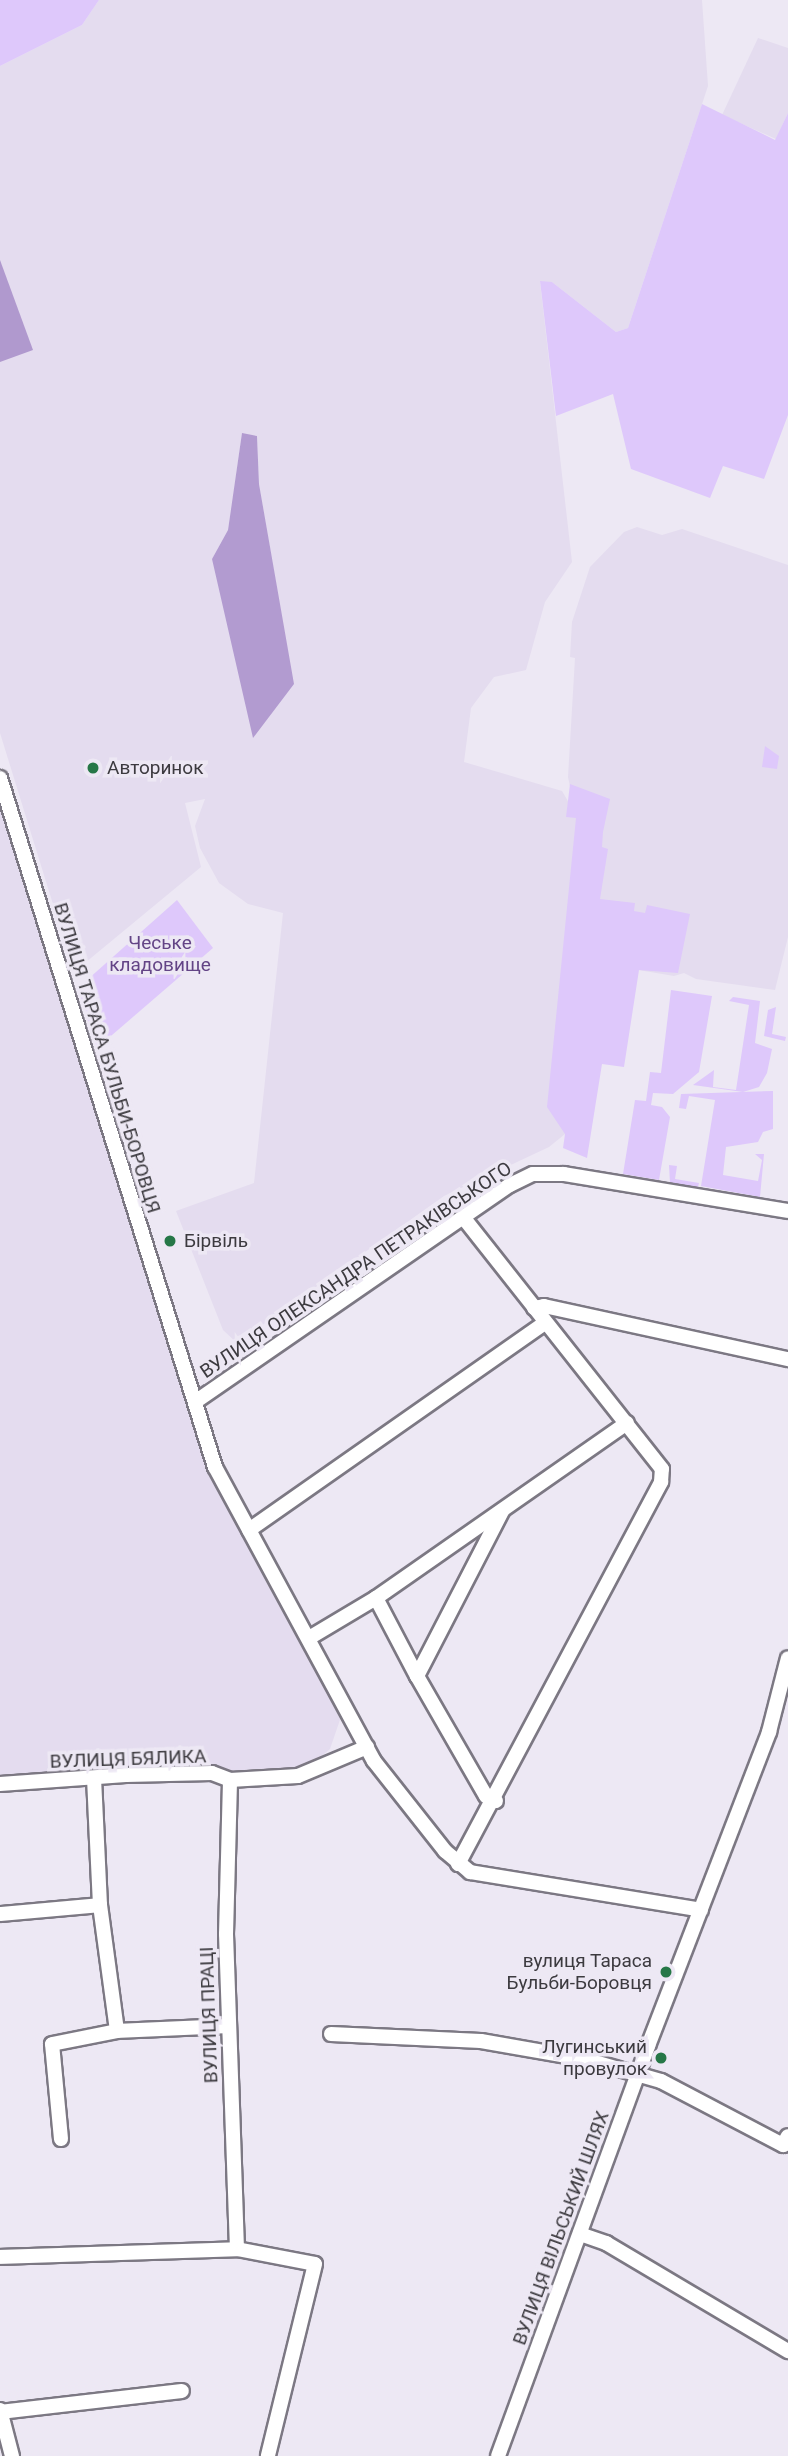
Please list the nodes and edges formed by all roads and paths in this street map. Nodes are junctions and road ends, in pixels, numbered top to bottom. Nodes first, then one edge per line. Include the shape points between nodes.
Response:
1 (0, 778) edge
2 (788, 1211) edge
3 (463, 1217) junction
4 (534, 1308) junction
5 (545, 1323) junction
6 (788, 1359) edge
7 (195, 1402) junction
8 (627, 1423) junction
9 (503, 1509) junction
10 (249, 1530) junction
11 (376, 1598) junction
12 (309, 1638) junction
13 (788, 1658) edge
14 (418, 1676) junction
15 (367, 1747) junction
16 (94, 1778) junction
17 (230, 1780) junction
18 (0, 1784) edge
19 (496, 1801) junction
20 (458, 1864) junction
21 (100, 1905) junction
22 (701, 1910) junction
23 (0, 1914) edge
24 (228, 2026) junction
25 (117, 2031) junction
26 (331, 2034) dead end
27 (639, 2072) junction
28 (788, 2136) edge
29 (61, 2139) dead end
30 (580, 2234) junction
31 (237, 2249) junction
32 (0, 2258) edge
33 (788, 2351) edge
34 (182, 2391) dead end
35 (0, 2411) edge
36 (12, 2456) edge
37 (268, 2456) edge
38 (498, 2456) edge

1 - 7 street, ВУЛИЦЯ ТАРАСА БУЛЬБИ-БОРОВЦЯ
2 - 3 street, ВУЛИЦЯ ОЛЕКСАНДРА ПЕТРАКІВСЬКОГО via 543,1173 510,1185
3 - 4 street
3 - 7 street, ВУЛИЦЯ ОЛЕКСАНДРА ПЕТРАКІВСЬКОГО
4 - 5 street
4 - 6 street
5 - 8 street
5 - 10 street
7 - 10 street, ВУЛИЦЯ ТАРАСА БУЛЬБИ-БОРОВЦЯ via 215,1468
8 - 9 street
8 - 19 street via 662,1469 661,1482
9 - 11 street
9 - 14 street
10 - 12 street, ВУЛИЦЯ ТАРАСА БУЛЬБИ-БОРОВЦЯ
11 - 12 street
11 - 14 street
12 - 15 street, ВУЛИЦЯ ТАРАСА БУЛЬБИ-БОРОВЦЯ
13 - 22 street, ВУЛИЦЯ ВІЛЬСЬКИЙ ШЛЯХ via 769,1732
14 - 19 street via 486,1796
15 - 17 street, ВУЛИЦЯ БЯЛИКА via 298,1776
15 - 20 street, ВУЛИЦЯ ТАРАСА БУЛЬБИ-БОРОВЦЯ
16 - 17 street, ВУЛИЦЯ БЯЛИКА via 212,1773
16 - 18 street, ВУЛИЦЯ БЯЛИКА
16 - 21 street
17 - 24 street, ВУЛИЦЯ ПРАЦІ
19 - 20 street
20 - 22 street via 470,1872
21 - 23 street
21 - 25 street
22 - 27 street, ВУЛИЦЯ ВІЛЬСЬКИЙ ШЛЯХ
24 - 25 street
24 - 31 street, ВУЛИЦЯ ПРАЦІ
25 - 29 street via 52,2044
26 - 27 street via 481,2041
27 - 28 street via 783,2145
27 - 30 street, ВУЛИЦЯ ВІЛЬСЬКИЙ ШЛЯХ
30 - 33 street via 606,2243
30 - 38 street, ВУЛИЦЯ ВІЛЬСЬКИЙ ШЛЯХ
31 - 32 street
31 - 37 street via 315,2264
34 - 35 street
35 - 36 street

